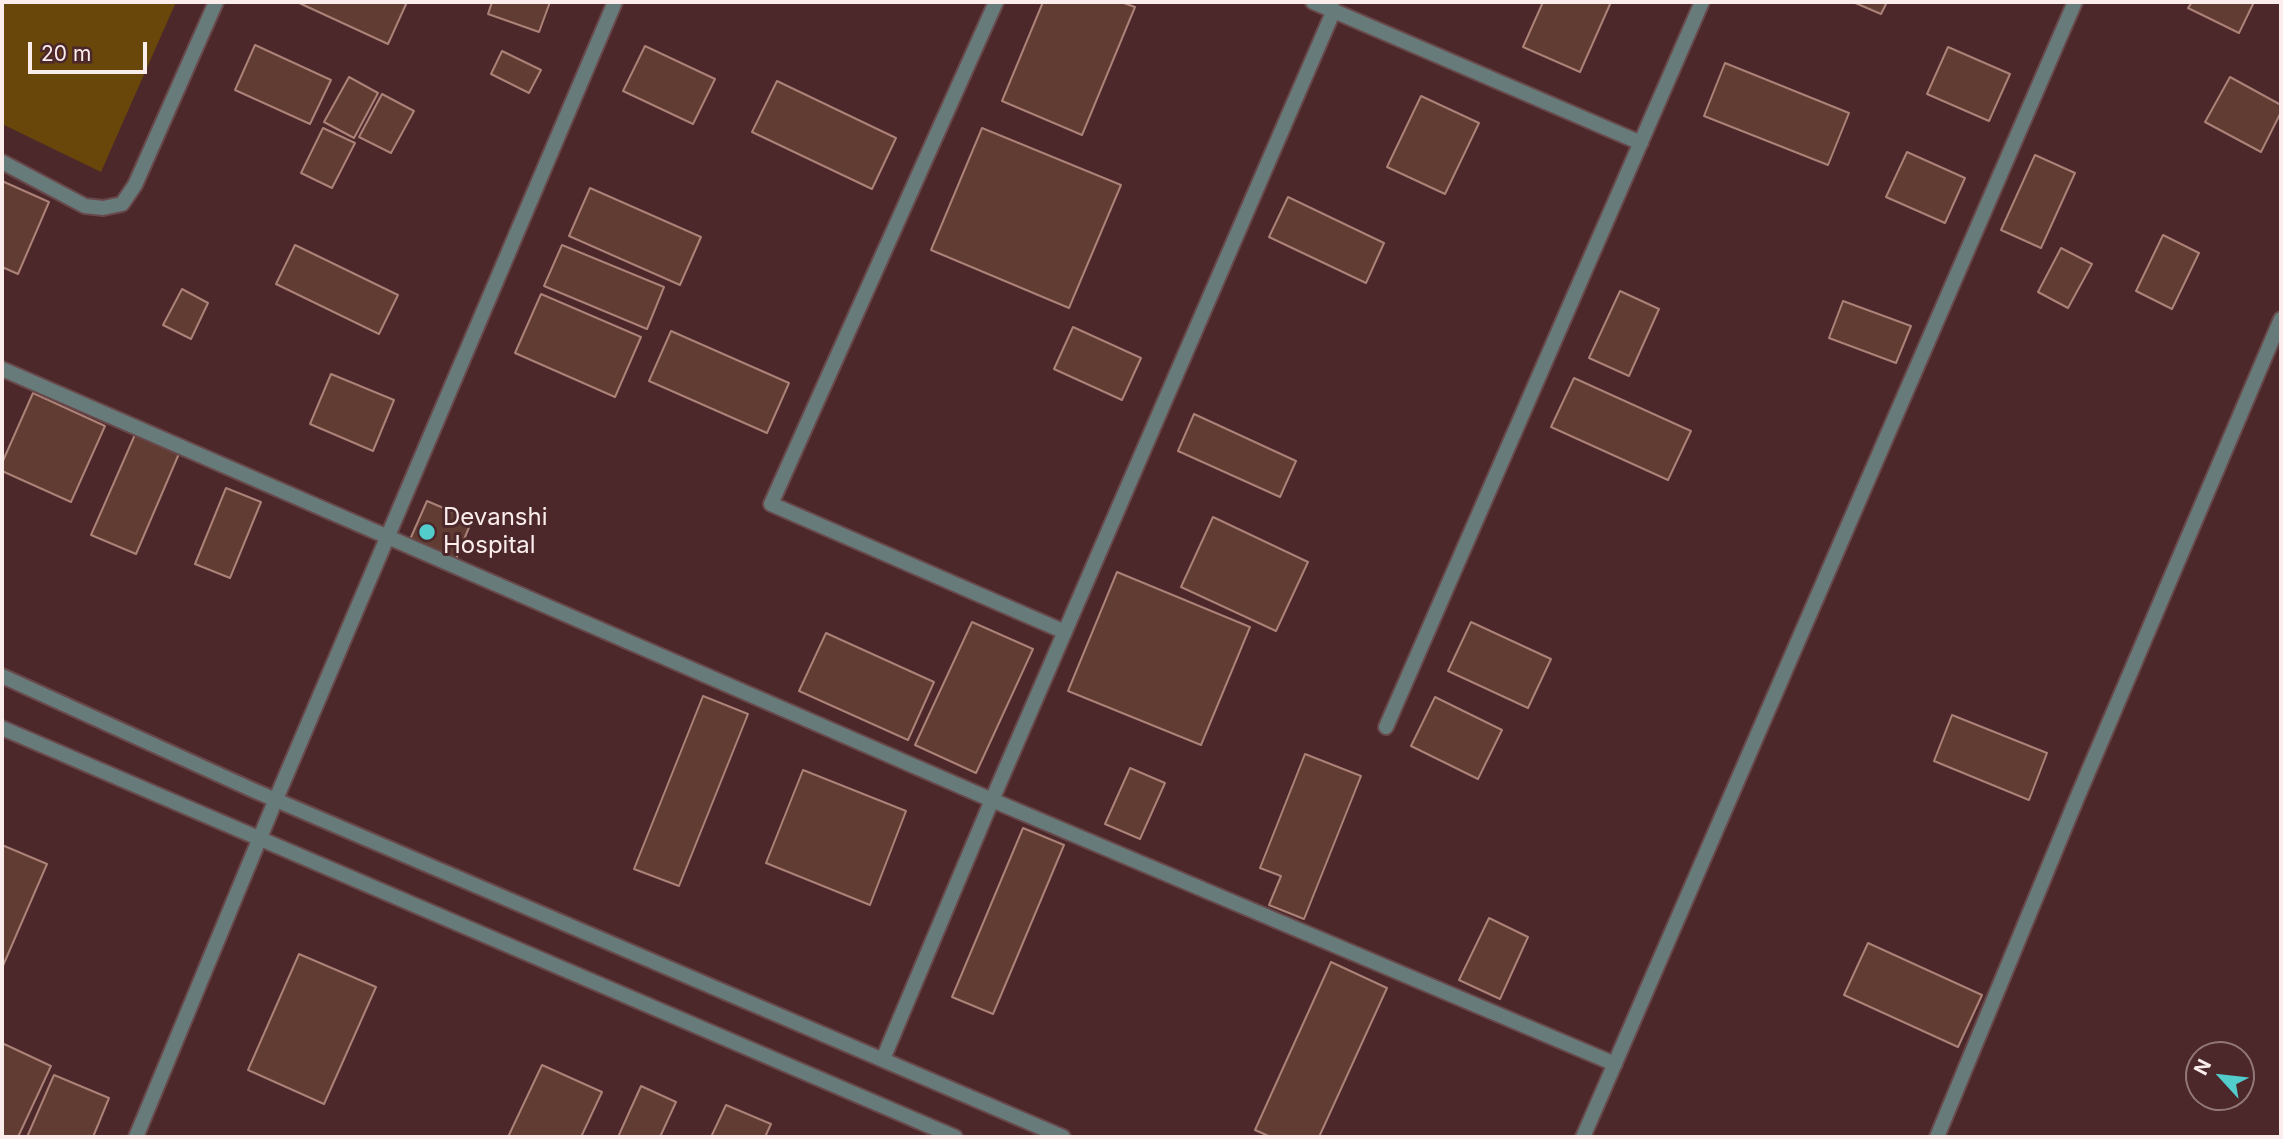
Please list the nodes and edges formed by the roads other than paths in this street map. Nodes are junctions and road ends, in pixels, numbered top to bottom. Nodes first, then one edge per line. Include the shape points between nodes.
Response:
1 (216, 2) edge
2 (615, 2) edge
3 (996, 2) edge
4 (1314, 2) edge
5 (1702, 2) edge
6 (2074, 2) edge
7 (1334, 10) junction
8 (1641, 143) junction
9 (2, 162) edge
10 (2281, 319) edge
11 (2, 369) edge
12 (388, 538) junction
13 (1065, 632) junction
14 (2, 676) edge
15 (1386, 727) dead end
16 (2, 728) edge
17 (276, 799) junction
18 (992, 800) junction
19 (260, 839) junction
20 (883, 1059) junction
21 (1615, 1064) junction
22 (136, 1137) edge
23 (954, 1137) edge
24 (1063, 1137) edge
25 (1583, 1137) edge
26 (1937, 1137) edge

1 - 9 street via 122,204 85,206
2 - 12 street
3 - 13 street via 771,504
4 - 7 street
5 - 8 street
6 - 21 street
7 - 8 street
7 - 13 street
8 - 15 street
10 - 26 street
11 - 12 street
12 - 17 street
12 - 18 street
13 - 18 street
14 - 17 street
16 - 19 street
17 - 19 street
17 - 20 street
18 - 20 street
18 - 21 street
19 - 22 street
19 - 23 street
20 - 24 street
21 - 25 street

